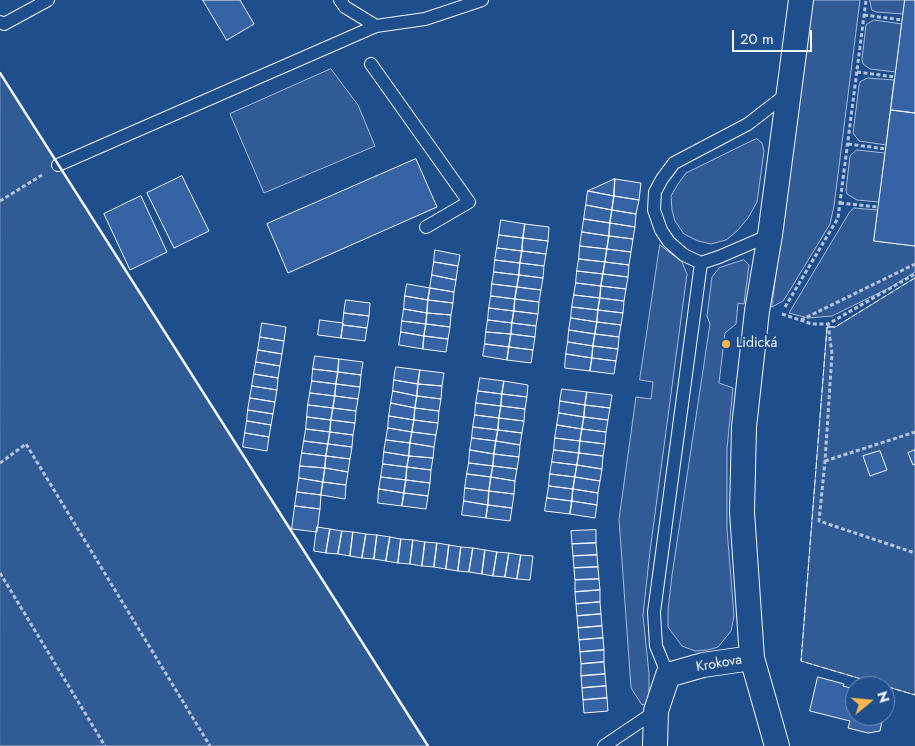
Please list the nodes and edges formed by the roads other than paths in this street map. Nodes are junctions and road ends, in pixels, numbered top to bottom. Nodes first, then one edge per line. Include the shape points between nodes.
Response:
1 (48, 0) edge
2 (340, 0) edge
3 (482, 0) edge
4 (802, 0) edge
5 (0, 22) edge
6 (376, 26) junction
7 (371, 64) dead end
8 (790, 92) junction
9 (58, 165) road end
10 (426, 227) dead end
11 (770, 235) junction
12 (701, 263) junction
13 (752, 658) junction
14 (668, 675) junction
15 (656, 711) junction
16 (604, 746) edge
17 (655, 746) edge
18 (777, 746) edge

1 - 5 lane via 4,24
2 - 6 lane via 345,7
3 - 6 lane via 426,19
4 - 8 street
6 - 9 lane
7 - 10 lane via 469,202
8 - 11 street
8 - 12 lane via 748,124 674,163 662,178 655,192 654,210 661,230 684,255
11 - 12 lane
11 - 13 street via 757,311 744,427 742,512
12 - 14 lane via 654,612 656,646
13 - 14 street, Krokova via 703,665
13 - 18 street, Krokova
14 - 15 street
15 - 16 lane
15 - 17 street

